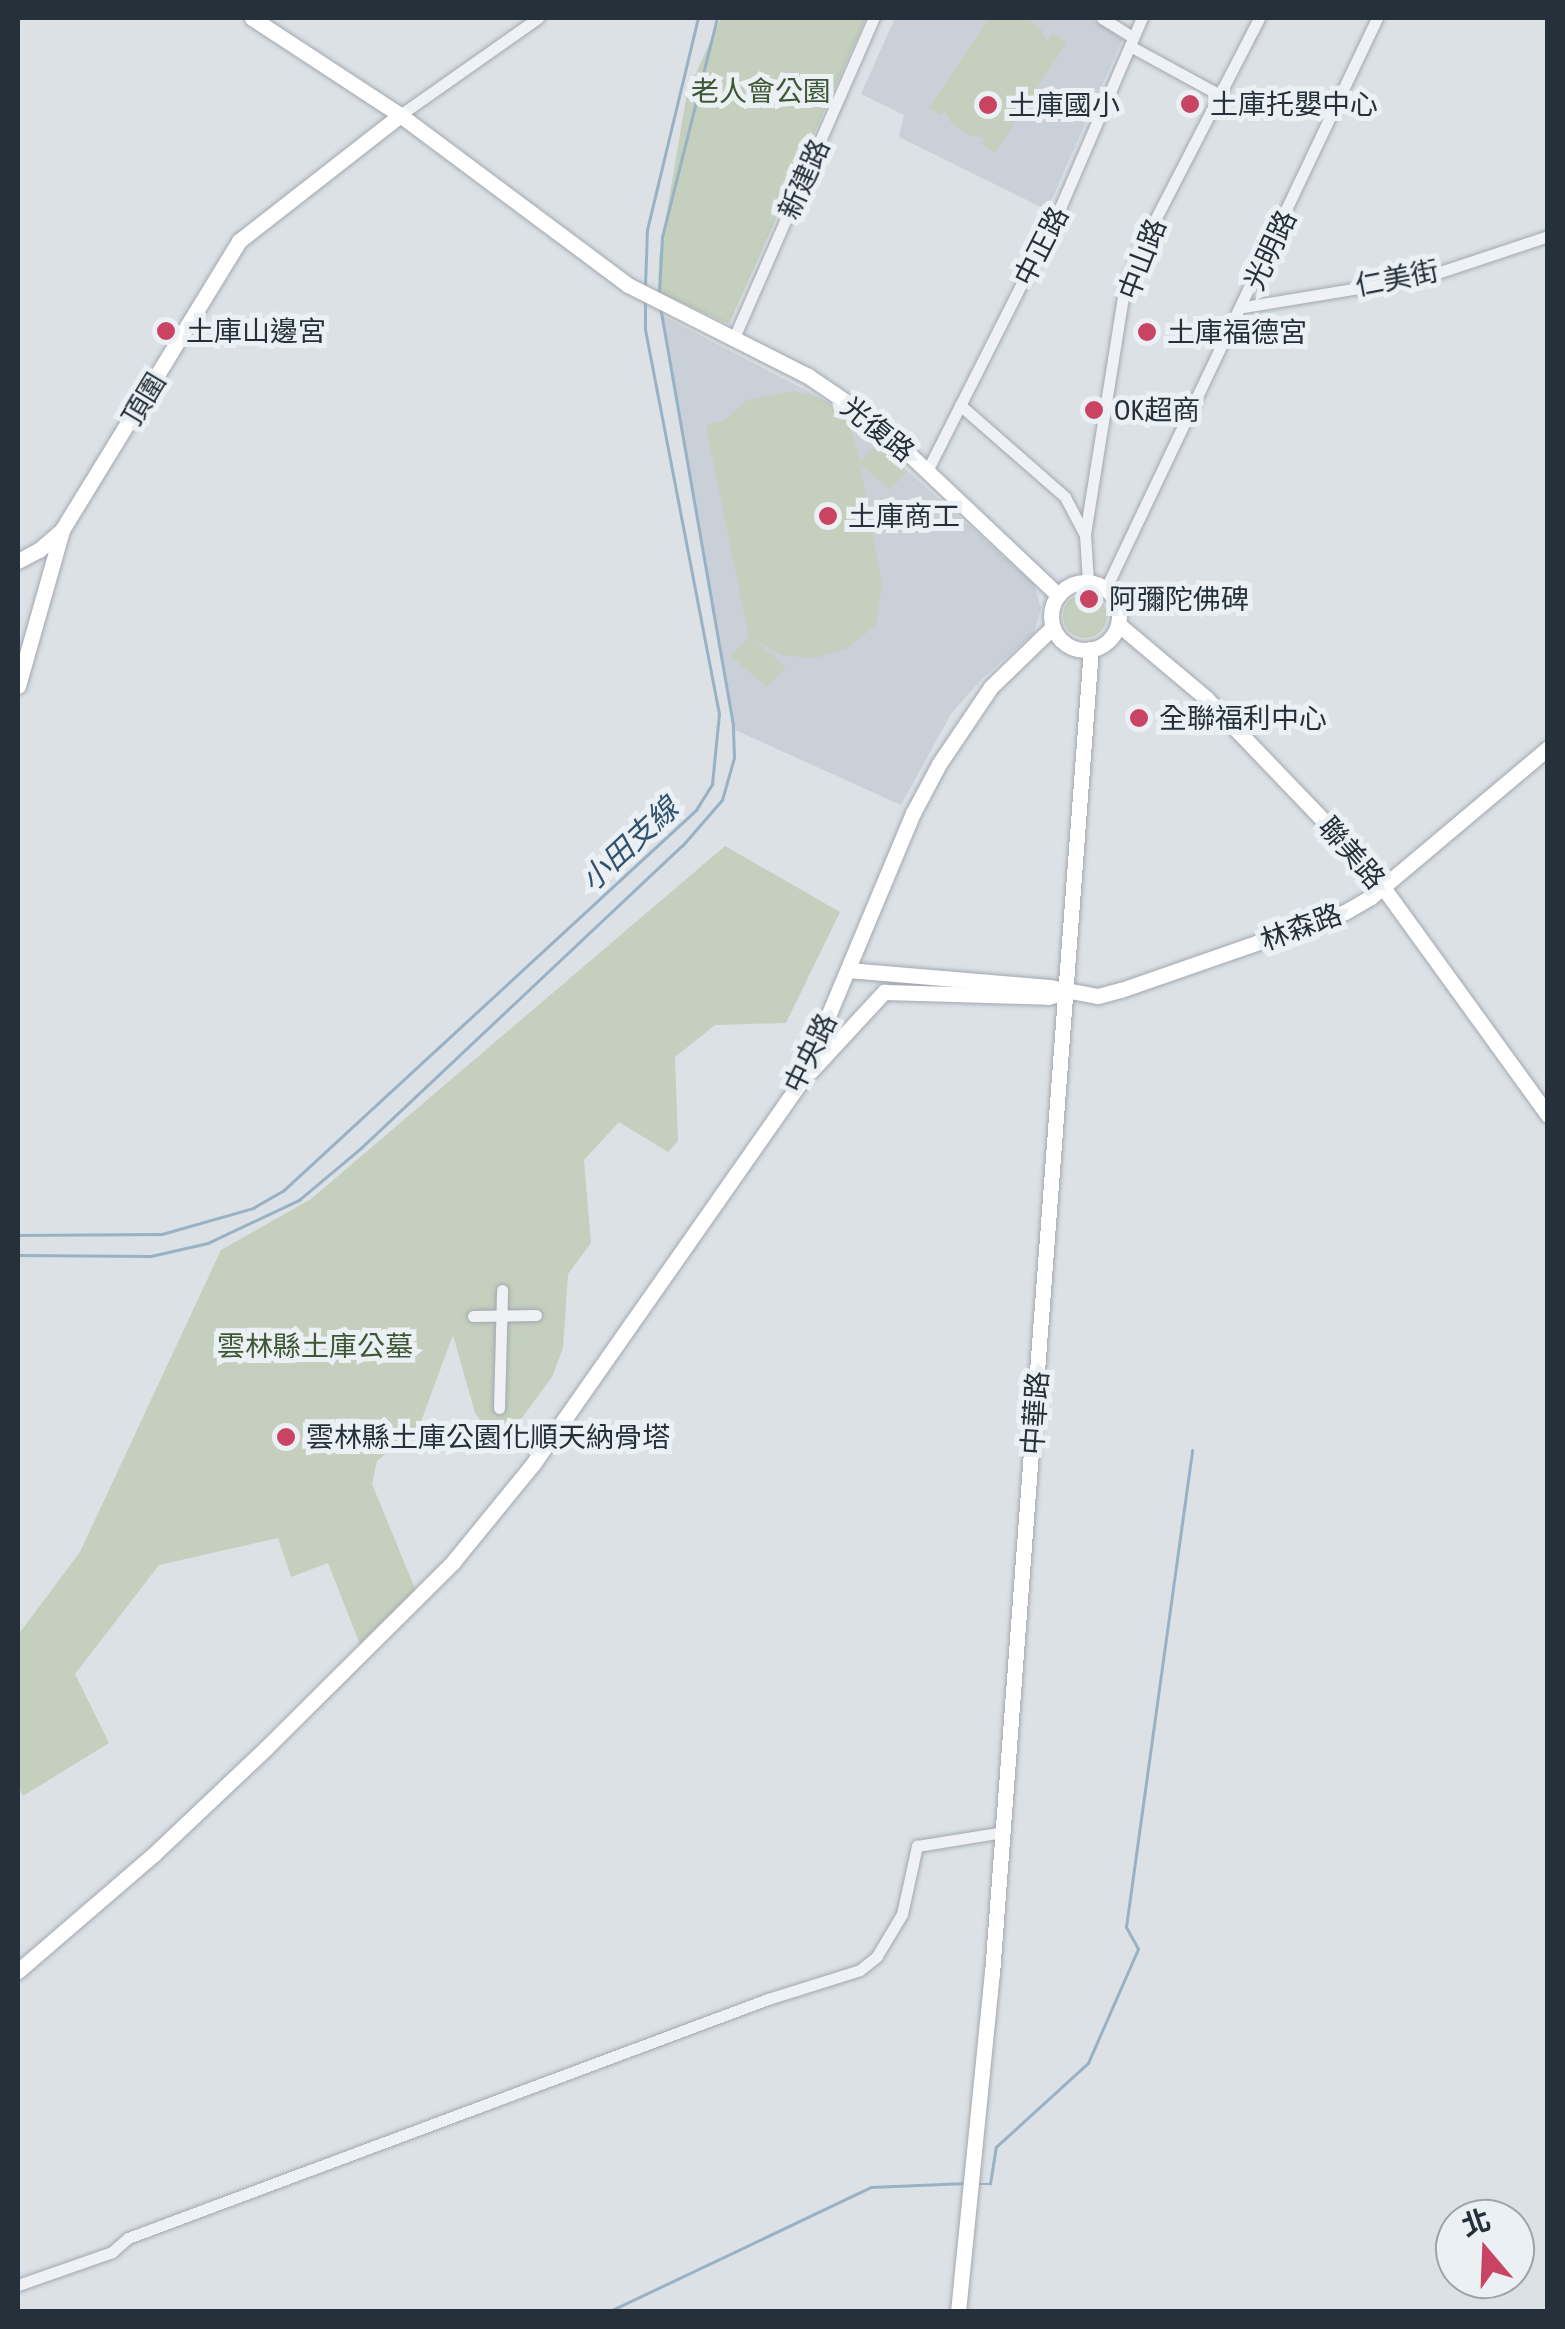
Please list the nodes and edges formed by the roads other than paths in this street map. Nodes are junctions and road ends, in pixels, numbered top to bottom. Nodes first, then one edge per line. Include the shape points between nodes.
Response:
1 (252, 18) edge
2 (538, 18) edge
3 (874, 18) edge
4 (1102, 18) edge
5 (1142, 18) edge
6 (1259, 18) edge
7 (1377, 18) edge
8 (1131, 41) junction
9 (1220, 96) junction
10 (400, 115) junction
11 (1548, 236) edge
12 (1244, 306) junction
13 (733, 340) junction
14 (960, 405) junction
15 (928, 469) junction
16 (62, 530) junction
17 (1085, 534) junction
18 (18, 561) edge
19 (1088, 582) junction
20 (1106, 588) junction
21 (1058, 595) junction
22 (1118, 624) junction
23 (1053, 628) junction
24 (1091, 649) junction
25 (18, 686) edge
26 (1548, 748) edge
27 (1383, 887) junction
28 (848, 970) junction
29 (1066, 991) junction
30 (800, 1083) junction
31 (1548, 1115) edge
32 (502, 1290) dead end
33 (536, 1314) dead end
34 (502, 1315) junction
35 (472, 1316) dead end
36 (499, 1408) dead end
37 (1002, 1832) junction
38 (18, 1971) edge
39 (18, 2285) edge
40 (958, 2312) edge

1 - 10 main road
2 - 10 street
3 - 13 street, 新建路
4 - 8 street
5 - 8 street, 中正路
6 - 9 street, 中山路
7 - 12 street, 光明路
8 - 9 street
8 - 14 street, 中正路 via 1060,208
9 - 17 street, 中山路 via 1124,291
10 - 13 main road, 光復路 via 628,285
10 - 16 main road, 頂圍 via 239,240
11 - 12 street, 仁美街 via 1425,277
12 - 20 street, 光明路
13 - 15 main road, 光復路 via 808,376 873,420
14 - 15 street, 中正路
14 - 17 street via 1065,497
15 - 21 main road, 光復路
16 - 18 main road, 頂圍
16 - 25 main road
17 - 19 street, 中山路
19 - 20 main road
19 - 21 main road
20 - 22 main road via 1118,604
21 - 23 main road
22 - 24 main road via 1108,641
22 - 27 main road, 聯美路 via 1206,698
23 - 24 main road via 1068,645
23 - 28 main road, 中央路 via 991,687 940,764
24 - 29 main road, 中華路
26 - 27 main road, 林森路
27 - 29 main road, 林森路 via 1346,912 1122,990 1098,996
27 - 31 main road, 聯美路
28 - 29 main road, 林森路
28 - 30 main road, 中央路
29 - 30 main road, 林森路 via 1048,997 884,992
29 - 37 main road, 中華路
30 - 38 main road, 中央路 via 533,1464 453,1562 154,1854
32 - 34 street
33 - 34 street
34 - 35 street
34 - 36 street
37 - 39 street via 917,1846 902,1914 877,1956 860,1970 162,2225 112,2252
37 - 40 main road, 中華路

